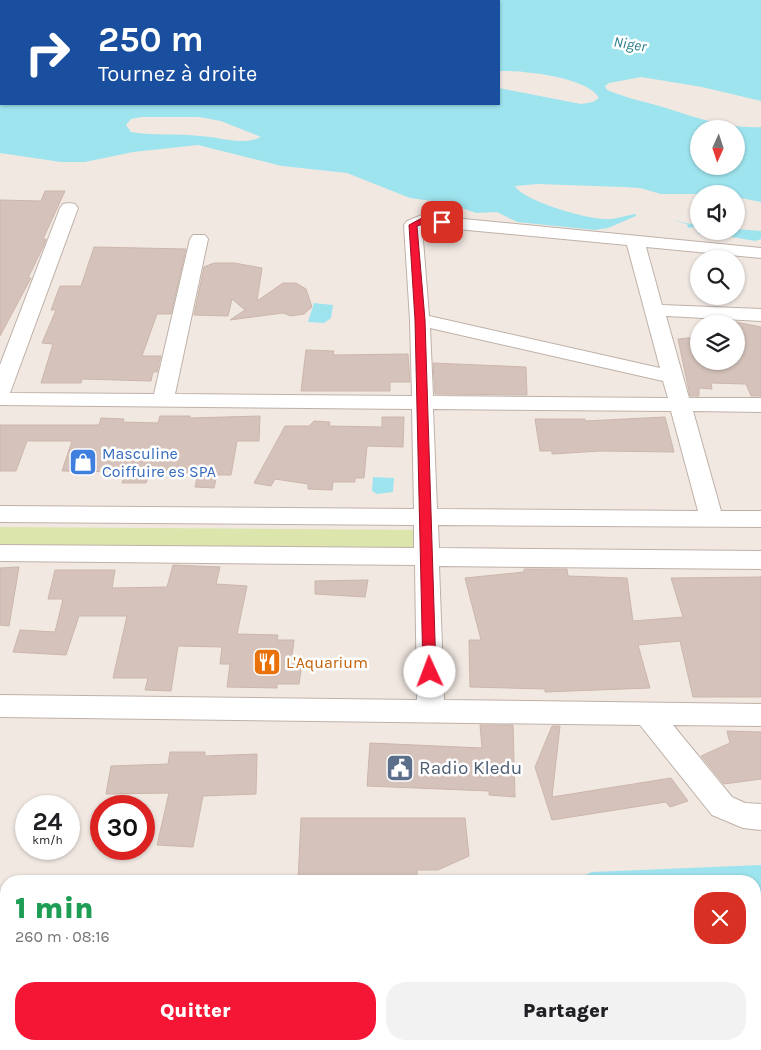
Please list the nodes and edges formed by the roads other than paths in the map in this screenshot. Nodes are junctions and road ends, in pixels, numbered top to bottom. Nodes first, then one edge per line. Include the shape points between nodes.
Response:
1 (68, 208) dead end
2 (199, 239) dead end
3 (635, 241) junction
4 (761, 253) edge
5 (654, 310) junction
6 (761, 315) edge
7 (420, 320) junction
8 (673, 377) junction
9 (0, 392) edge
10 (0, 399) edge
11 (163, 400) junction
12 (422, 403) junction
13 (680, 404) junction
14 (761, 405) edge
15 (0, 514) edge
16 (426, 516) junction
17 (712, 518) junction
18 (761, 519) edge
19 (0, 553) edge
20 (426, 557) junction
21 (761, 560) edge
22 (0, 706) edge
23 (431, 711) junction
24 (648, 714) junction
25 (761, 715) edge
26 (761, 817) edge

1 - 9 street
2 - 11 street
3 - 4 street
3 - 5 street
3 - 7 street via 418,221 413,225
5 - 6 street
5 - 8 street
7 - 8 street
7 - 12 street
8 - 13 street
10 - 11 street
11 - 12 street
12 - 13 street
12 - 16 street
13 - 14 street
13 - 17 street
15 - 16 street
16 - 17 street
16 - 20 street
17 - 18 street
19 - 20 street
20 - 21 street
20 - 23 street
22 - 23 street
23 - 24 street
24 - 25 street
24 - 26 street via 722,806 743,815

